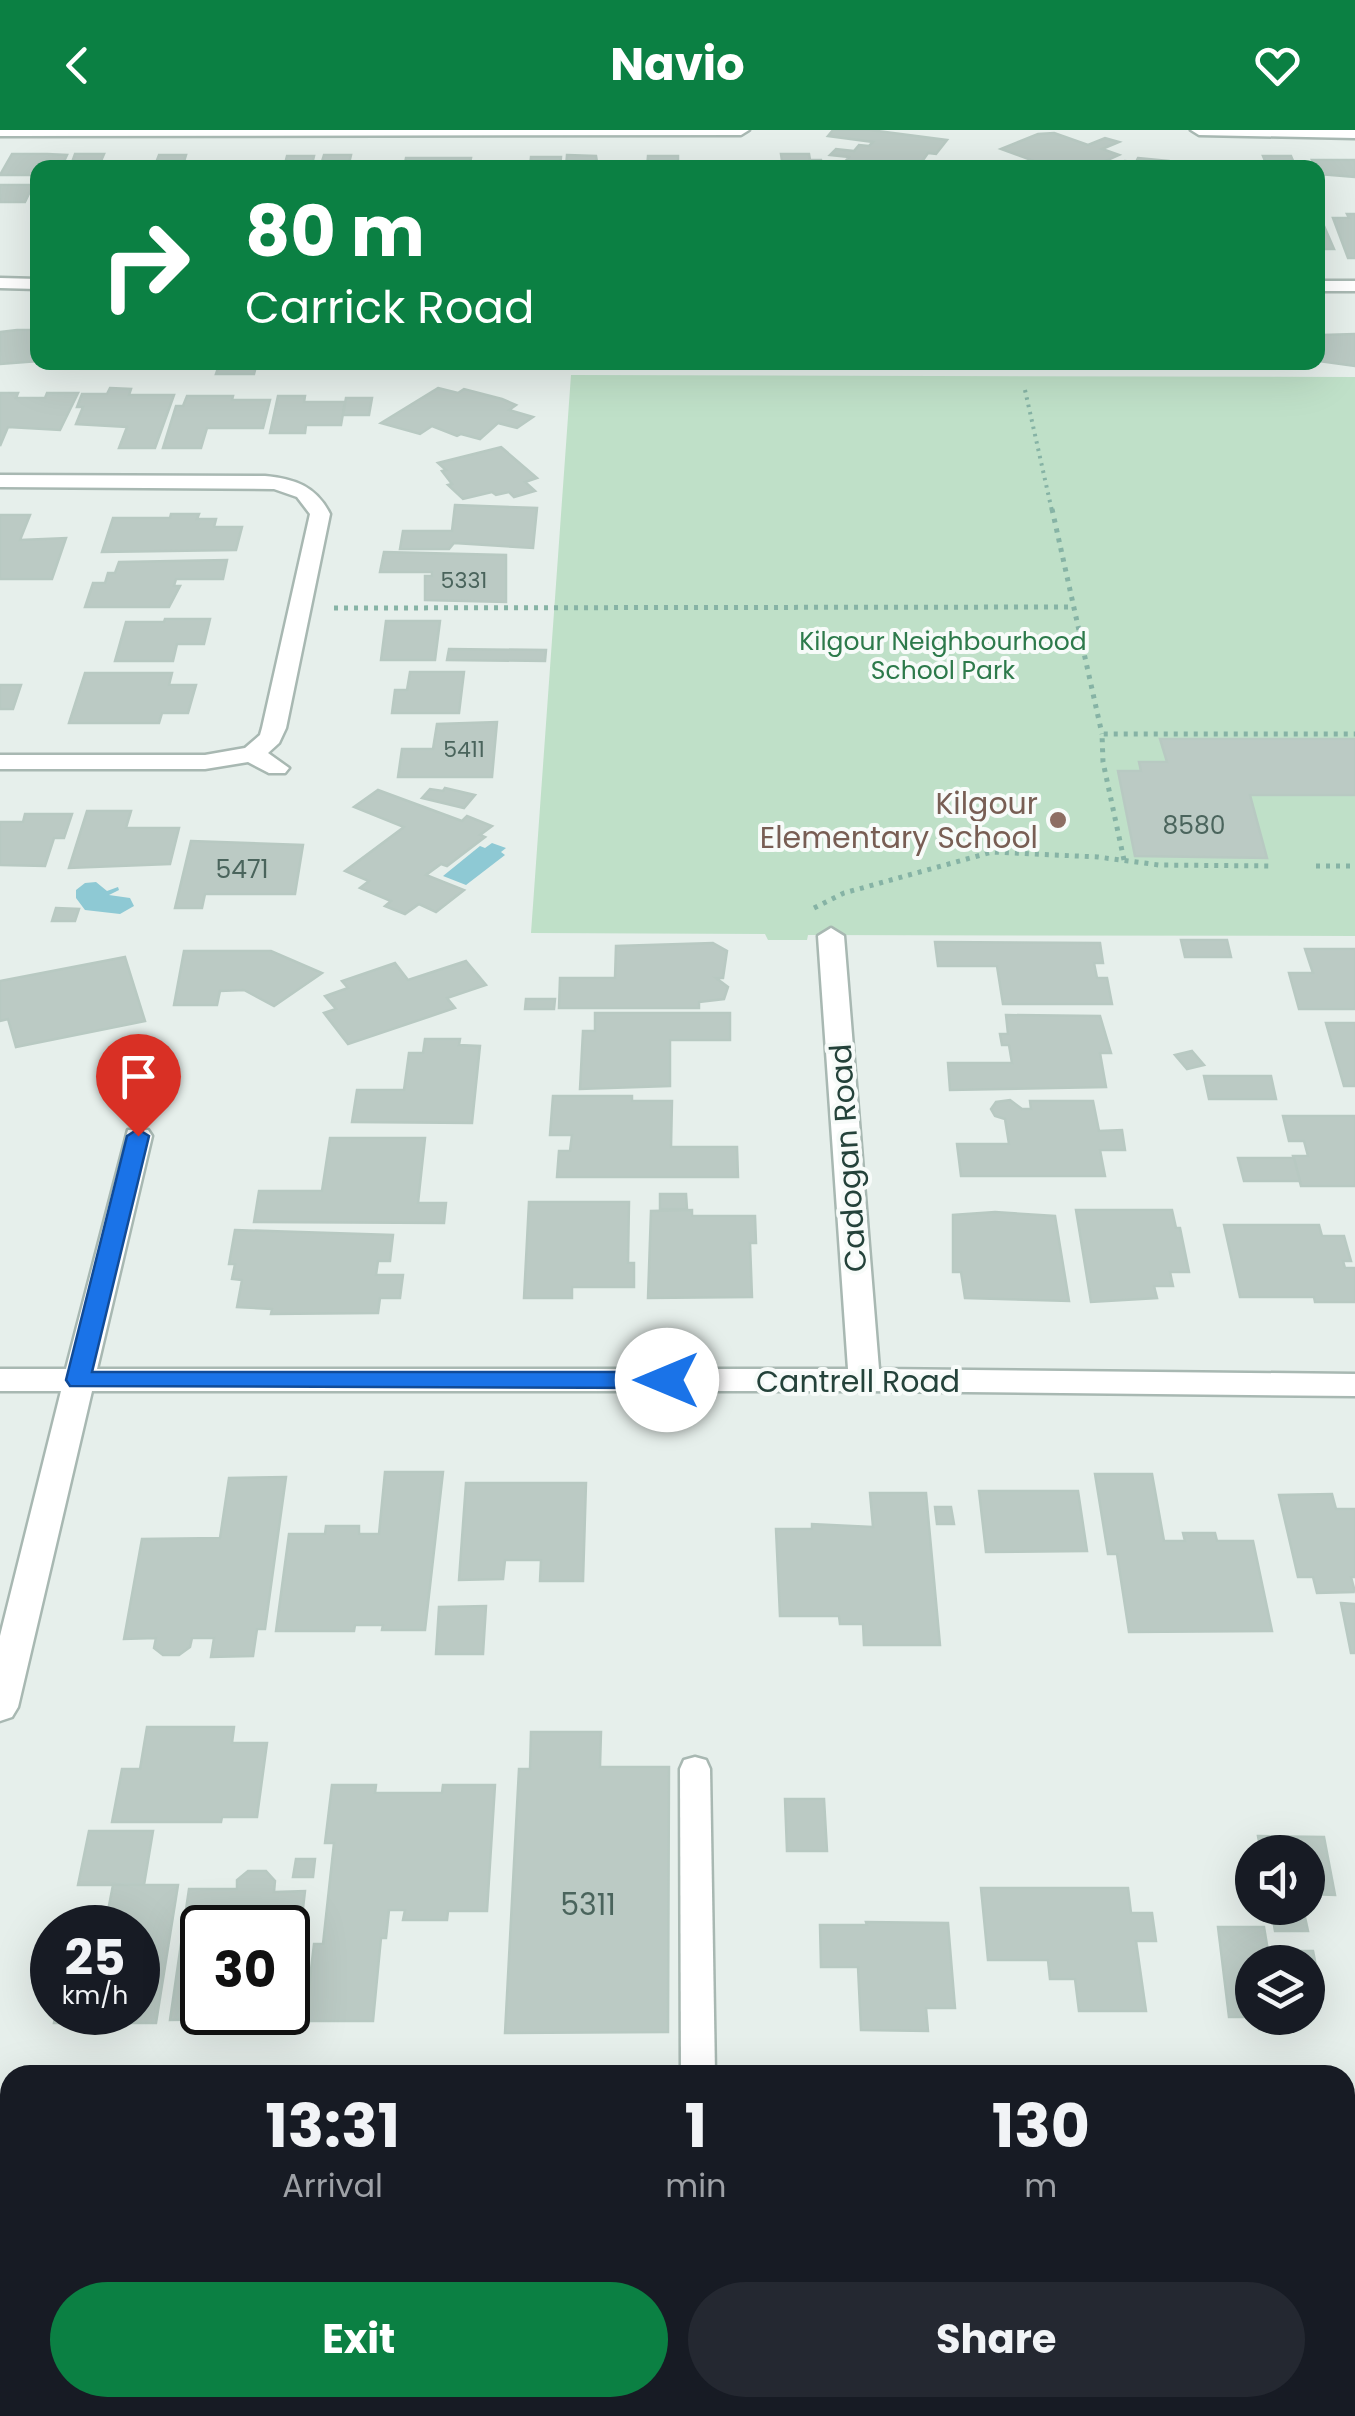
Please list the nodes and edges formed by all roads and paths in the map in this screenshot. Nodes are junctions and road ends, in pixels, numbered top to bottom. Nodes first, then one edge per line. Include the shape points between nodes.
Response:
1 (741, 130) edge
2 (1199, 130) edge
3 (0, 131) edge
4 (315, 131) edge
5 (1355, 133) edge
6 (0, 284) edge
7 (30, 284) edge
8 (1325, 286) edge
9 (1355, 286) edge
10 (1025, 390) dead end
11 (0, 481) edge
12 (1073, 607) junction
13 (302, 608) junction
14 (1102, 734) junction
15 (1355, 734) edge
16 (252, 754) junction
17 (0, 762) edge
18 (277, 768) dead end
19 (1124, 860) junction
20 (1273, 866) dead end
21 (1316, 866) dead end
22 (1355, 866) edge
23 (820, 927) joint
24 (138, 1136) dead end
25 (0, 1380) edge
26 (78, 1380) junction
27 (864, 1380) junction
28 (1355, 1385) edge
29 (0, 1707) edge
30 (695, 1768) dead end
31 (698, 2065) edge

1 - 4 street
2 - 5 street
3 - 4 street
6 - 7 street
8 - 9 street
10 - 12 path
11 - 13 street via 264,482 300,489 320,514
12 - 13 path
12 - 14 path
13 - 16 street via 271,738
14 - 15 path
14 - 19 path
16 - 17 street via 205,762
16 - 18 street
19 - 20 path
19 - 23 path via 986,853 833,897 813,908
21 - 22 path
23 - 27 street, Cadogan Road
24 - 26 street
25 - 26 street, Cantrell Road
26 - 27 street, Cantrell Road
26 - 29 street
27 - 28 street, Cantrell Road
30 - 31 lane

